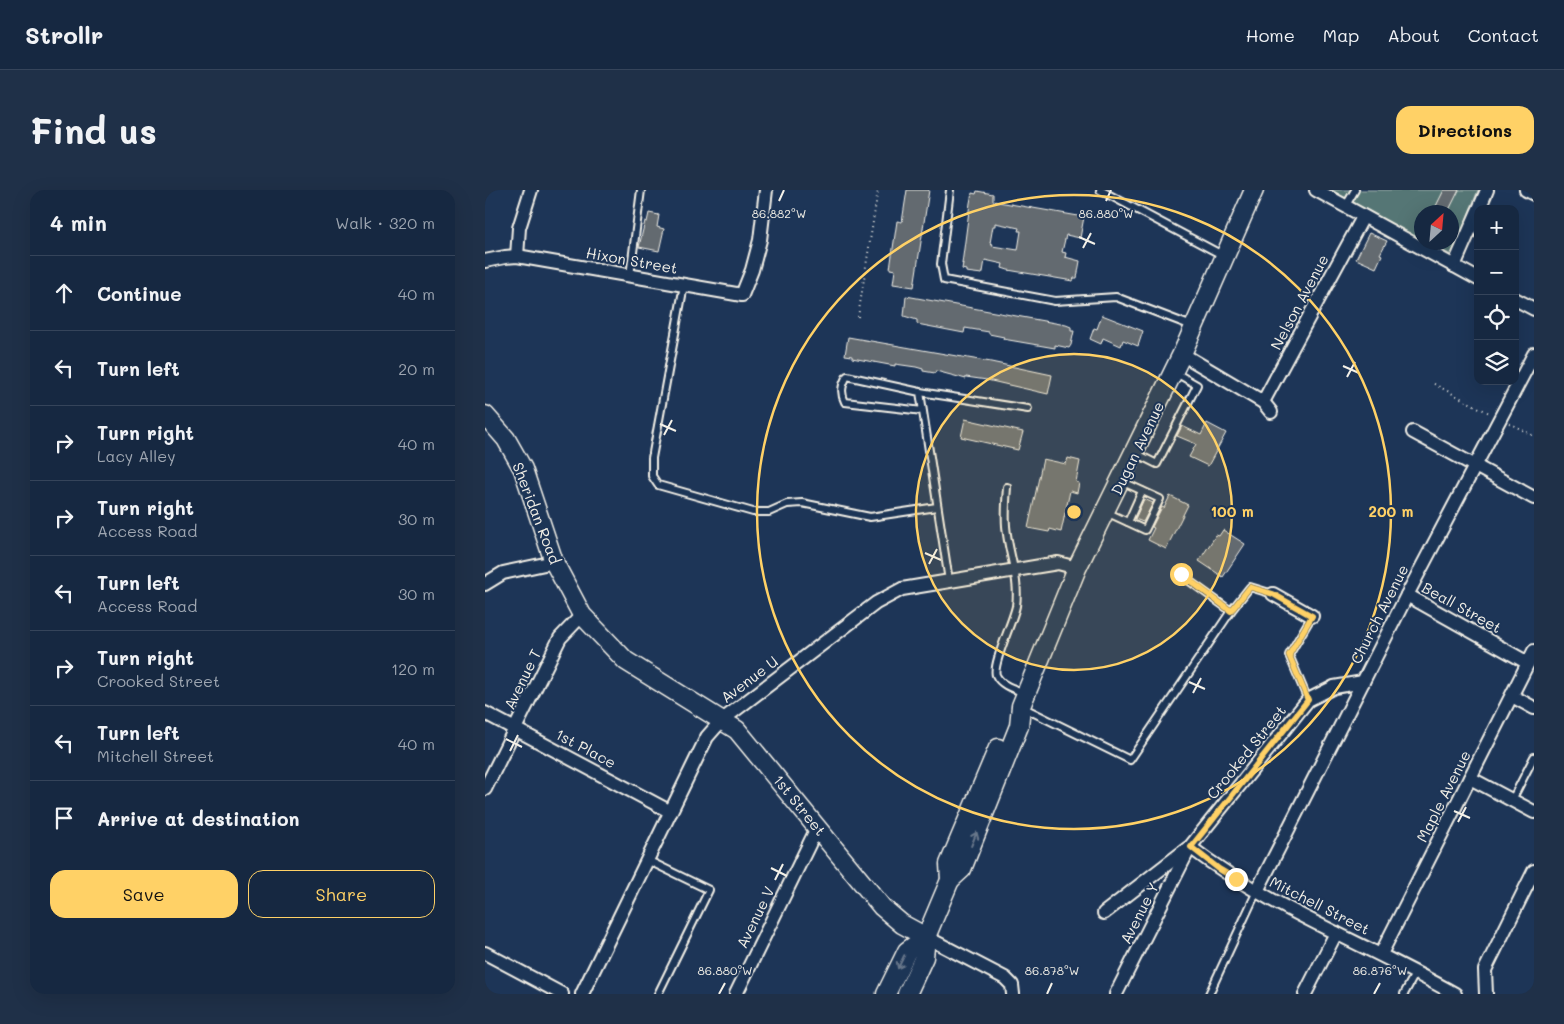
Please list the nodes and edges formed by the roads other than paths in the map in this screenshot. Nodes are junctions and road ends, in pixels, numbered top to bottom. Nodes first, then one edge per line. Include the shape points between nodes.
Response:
1 (531, 190) edge
2 (641, 190) edge
3 (767, 190) edge
4 (950, 190) edge
5 (1100, 190) edge
6 (1254, 190) edge
7 (1316, 190) edge
8 (1355, 190) edge
9 (1487, 190) edge
10 (1526, 190) edge
11 (1534, 194) edge
12 (1480, 205) edge
13 (1345, 207) junction
14 (1363, 217) junction
15 (1474, 219) edge
16 (517, 256) junction
17 (1225, 256) junction
18 (485, 261) edge
19 (1454, 266) junction
20 (630, 276) junction
21 (1474, 277) edge
22 (684, 285) junction
23 (1519, 301) edge
24 (1534, 309) edge
25 (1194, 326) junction
26 (1182, 354) junction
27 (1534, 354) edge
28 (1173, 372) junction
29 (920, 392) junction
30 (1263, 402) junction
31 (1028, 409) dead end
32 (923, 411) junction
33 (1271, 412) dead end
34 (485, 415) edge
35 (1413, 432) dead end
36 (1134, 452) junction
37 (1474, 466) junction
38 (1120, 481) junction
39 (1007, 487) dead end
40 (1142, 491) junction
41 (1534, 498) edge
42 (937, 507) junction
43 (1105, 512) junction
44 (1128, 522) junction
45 (555, 562) junction
46 (1077, 568) junction
47 (1015, 570) junction
48 (1181, 574) dead end
49 (949, 581) junction
50 (485, 584) edge
51 (1273, 594) joint
52 (1407, 595) junction
53 (1231, 611) junction
54 (582, 614) junction
55 (1312, 616) joint
56 (1531, 657) edge
57 (1363, 682) junction
58 (1512, 696) junction
59 (1023, 700) junction
60 (1308, 700) junction
61 (1534, 708) edge
62 (485, 712) edge
63 (721, 721) junction
64 (515, 729) junction
65 (1534, 757) edge
66 (1471, 778) junction
67 (485, 789) edge
68 (1512, 800) junction
69 (671, 812) junction
70 (1534, 812) edge
71 (817, 828) junction
72 (1191, 847) junction
73 (647, 860) junction
74 (1534, 872) edge
75 (1257, 891) junction
76 (1104, 913) dead end
77 (1335, 934) junction
78 (927, 938) junction
79 (485, 953) edge
80 (1381, 954) junction
81 (1416, 972) junction
82 (562, 994) edge
83 (582, 994) edge
84 (657, 994) edge
85 (736, 994) edge
86 (886, 994) edge
87 (907, 994) edge
88 (1013, 994) edge
89 (1117, 994) edge
90 (1209, 994) edge
91 (1305, 994) edge
92 (1404, 994) edge
93 (1455, 994) edge
94 (1486, 994) edge

1 - 16 street via 519,228
2 - 20 lane
3 - 22 street, Hixon Street via 760,240 742,295
4 - 25 lane via 941,264 944,280 1055,301 1116,297
5 - 17 lane
6 - 17 main road, Dugan Avenue
7 - 13 street
8 - 13 lane
9 - 12 street
10 - 11 street
13 - 14 street
14 - 19 street
14 - 30 street, Nelson Avenue
15 - 19 street
16 - 18 street, Hixon Street
16 - 20 street, Hixon Street
17 - 25 main road, Dugan Avenue
19 - 21 street
20 - 22 street, Hixon Street
22 - 42 lane via 652,458 651,476 658,485 753,512 769,512 787,504 802,503 870,517
23 - 24 street
25 - 26 main road, Dugan Avenue
26 - 28 main road, Dugan Avenue
26 - 30 street
27 - 37 street, Church Avenue
28 - 36 main road, Dugan Avenue
28 - 36 lane via 1197,385 1157,464
29 - 31 lane
29 - 32 lane
29 - 32 lane via 847,376 842,385 845,402
30 - 33 street
32 - 42 lane
34 - 45 main road, Sheridan Road via 506,439 523,469
35 - 37 street
36 - 38 main road, Dugan Avenue
37 - 41 street
37 - 52 street, Church Avenue
38 - 40 lane
38 - 43 main road, Dugan Avenue
39 - 47 lane via 1006,526
40 - 44 lane
40 - 44 lane via 1160,499 1145,530
42 - 49 lane
43 - 44 lane
43 - 46 main road, Dugan Avenue
45 - 50 street via 503,572
45 - 54 main road, Sheridan Road
46 - 47 street, Avenue U via 1058,563
46 - 59 main road, Dugan Avenue
47 - 49 street, Avenue U
47 - 59 lane via 1016,603 995,668 996,676
48 - 53 lane
49 - 63 street, Avenue U via 901,589 876,603
51 - 53 lane via 1250,587
51 - 55 street
52 - 56 street, Beall Street
52 - 57 street, Church Avenue
53 - 59 lane via 1129,760
54 - 63 main road, 1st Street via 626,661
54 - 64 street, Avenue T via 560,638
55 - 60 lane via 1289,655
56 - 58 street, Maple Avenue
57 - 60 street, Crooked Street via 1333,687
57 - 75 street, Church Avenue
58 - 61 street
58 - 66 street, Maple Avenue
59 - 78 main road, Dugan Avenue via 1009,721 949,864 950,880
60 - 72 street, Crooked Street
62 - 64 street, 1st Place
63 - 69 street, Avenue U via 707,737
63 - 71 main road, 1st Street via 737,730
64 - 67 street, Avenue T
64 - 69 street, 1st Place
65 - 68 lane
66 - 68 street
66 - 80 street, Maple Avenue
68 - 70 street
69 - 73 street, Avenue U
71 - 78 main road, 1st Street via 882,907 902,924
71 - 85 street, Avenue V
72 - 75 street, Mitchell Street via 1219,869
72 - 76 street
72 - 89 street, Avenue Y
73 - 83 street, Avenue U
73 - 84 lane via 709,890
74 - 94 street via 1485,970
75 - 77 street, Mitchell Street
75 - 90 lane
77 - 80 street, Mitchell Street
77 - 91 street
78 -> 86 main road via 907,951
78 - 87 main road, Dugan Avenue via 924,957
78 - 88 street, 1st Street via 1005,978 1012,985
79 - 82 street
80 - 81 street, Mitchell Street
81 - 92 lane
81 - 93 street, Mitchell Street

